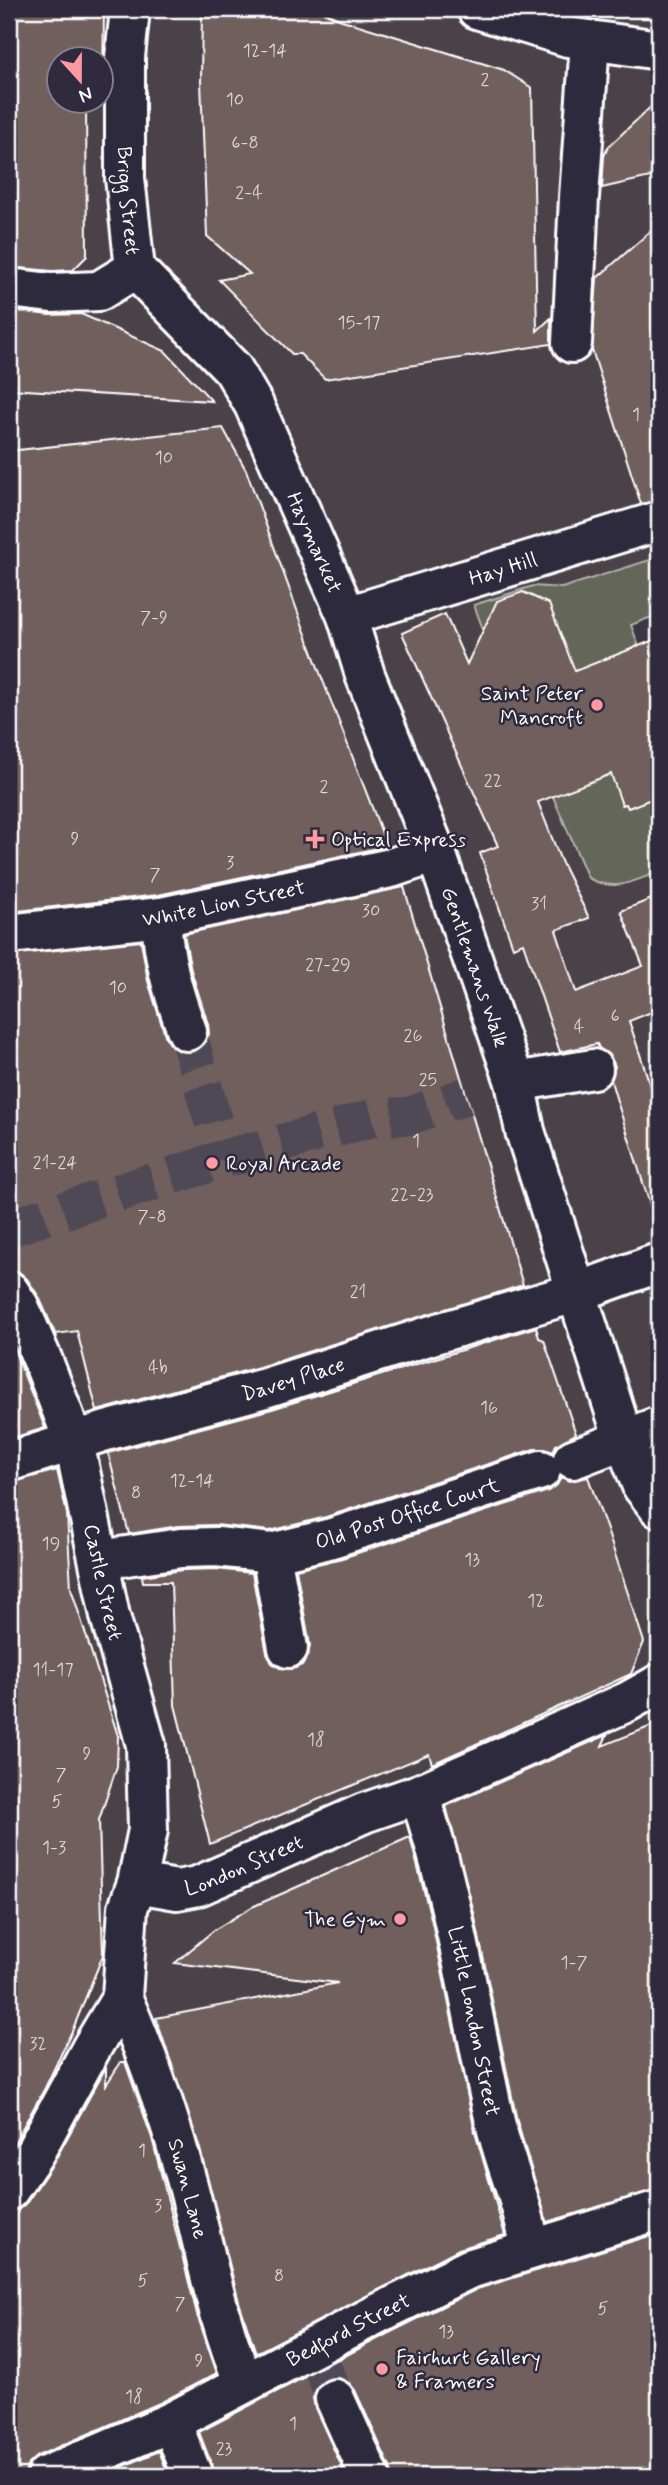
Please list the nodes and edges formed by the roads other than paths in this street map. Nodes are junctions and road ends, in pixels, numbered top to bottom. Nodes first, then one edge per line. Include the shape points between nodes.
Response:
1 (130, 9) edge
2 (477, 9) edge
3 (590, 42) junction
4 (659, 50) edge
5 (135, 269) junction
6 (9, 288) edge
7 (572, 332) dead end
8 (659, 521) edge
9 (347, 617) junction
10 (436, 853) junction
11 (161, 917) junction
12 (9, 934) edge
13 (187, 1031) tunnel mouth
14 (593, 1069) dead end
15 (515, 1082) junction
16 (658, 1263) edge
17 (9, 1291) edge
18 (575, 1293) junction
19 (659, 1426) edge
20 (624, 1440) junction
21 (74, 1442) junction
22 (9, 1462) edge
23 (659, 1508) edge
24 (271, 1553) junction
25 (99, 1560) junction
26 (288, 1648) dead end
27 (659, 1684) edge
28 (419, 1794) junction
29 (137, 1883) junction
30 (122, 1997) junction
31 (9, 2190) edge
32 (659, 2210) edge
33 (530, 2249) junction
34 (323, 2372) junction
35 (244, 2383) junction
36 (171, 2422) junction
37 (46, 2476) edge
38 (193, 2476) edge
39 (370, 2476) edge

1 - 5 street, Brigg Street via 125,57 125,178
2 - 3 street
3 - 4 street
3 - 7 street via 568,197
5 - 6 street via 99,291 51,293
5 - 9 street, Haymarket via 233,369 254,405
8 - 9 street, Hay Hill
9 - 10 street, Haymarket
10 - 11 street, White Lion Street via 391,868
10 - 15 street, Gentlemans Walk
11 - 12 street, White Lion Street
11 - 13 street via 171,988
14 - 15 street
15 - 18 street, Gentlemans Walk via 524,1131
16 - 18 street
17 - 21 street, Castle Street via 34,1339
18 - 20 street, Gentlemans Walk
18 - 21 street, Davey Place
19 - 20 street
20 - 23 street, Gentlemans Walk via 642,1486
20 - 24 street, Old Post Office Court via 332,1538
21 - 22 street, Davey Place
21 - 25 street, Castle Street
24 - 25 street, Old Post Office Court via 181,1548
24 - 26 street
25 - 29 street, Castle Street via 146,1745 148,1830
27 - 28 street, London Street
28 - 29 street, London Street via 364,1813 198,1886 177,1891
28 - 33 street, Little London Street via 457,1939 497,2130 528,2226
29 - 30 street via 128,1908
30 - 31 street
30 - 35 street, Swan Lane via 147,2054 186,2176
32 - 33 street, Bedford Street
33 - 34 street, Bedford Street via 469,2269
34 - 35 street, Bedford Street
34 - 39 street
35 - 36 street, Bedford Street
36 - 37 street, Bedford Street
36 - 38 street

